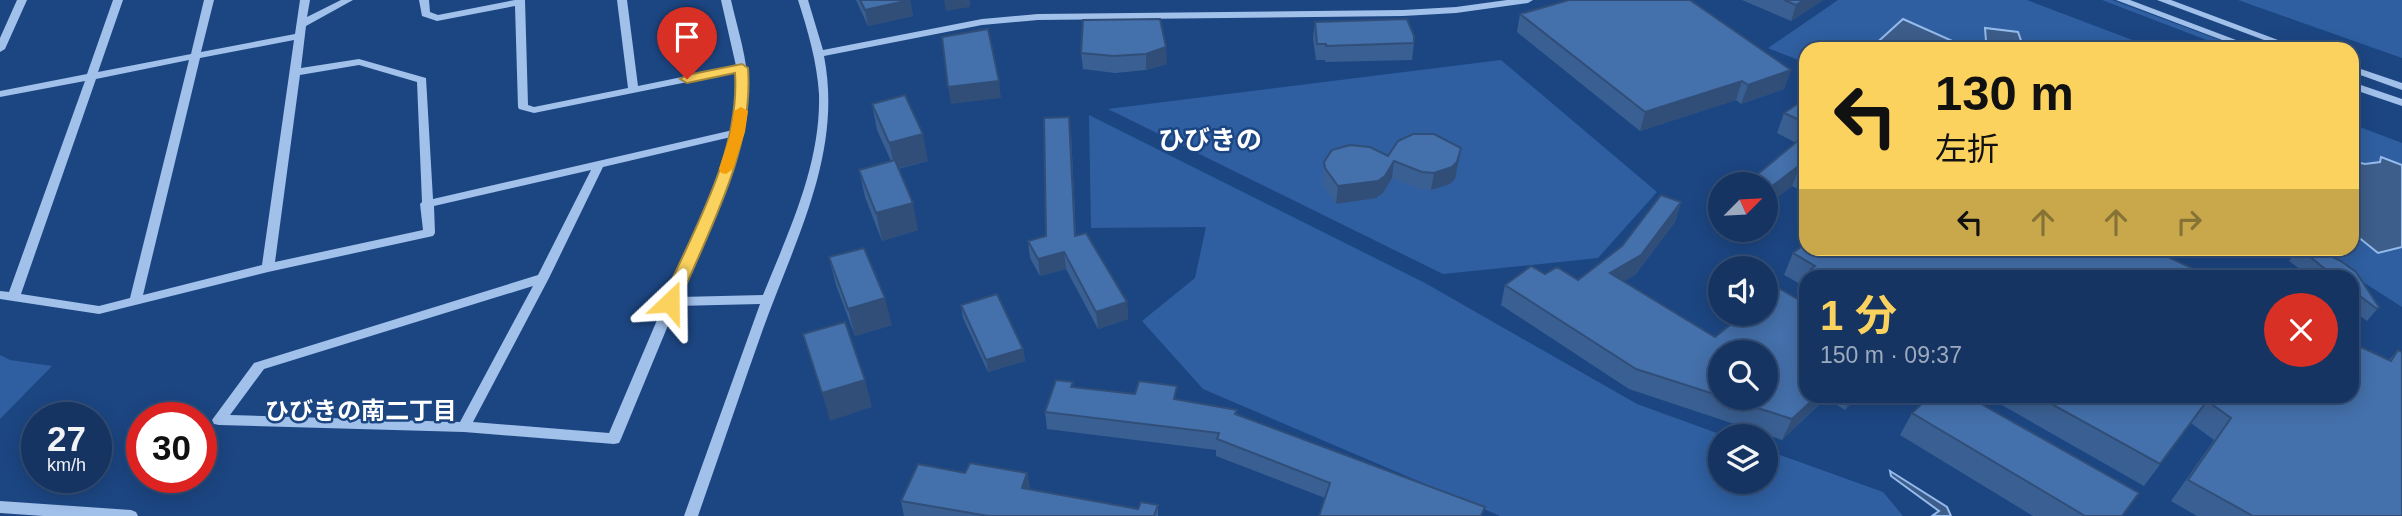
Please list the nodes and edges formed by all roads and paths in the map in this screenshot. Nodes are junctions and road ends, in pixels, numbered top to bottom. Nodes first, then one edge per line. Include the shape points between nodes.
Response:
1 (22, 0) edge
2 (118, 0) edge
3 (209, 0) edge
4 (305, 0) edge
5 (348, 0) edge
6 (425, 0) edge
7 (622, 0) edge
8 (726, 0) edge
9 (803, 0) edge
10 (1528, 0) edge
11 (2121, 0) edge
12 (2162, 0) edge
13 (520, 1) edge
14 (301, 30) junction
15 (2236, 42) edge
16 (2278, 42) edge
17 (0, 49) edge
18 (819, 54) junction
19 (194, 56) junction
20 (742, 68) junction
21 (297, 72) junction
22 (2359, 72) edge
23 (90, 76) junction
24 (2402, 87) edge
25 (2359, 88) edge
26 (633, 90) junction
27 (0, 94) edge
28 (2402, 103) edge
29 (738, 132) junction
30 (599, 164) junction
31 (426, 204) junction
32 (268, 268) junction
33 (543, 278) junction
34 (0, 295) edge
35 (14, 297) junction
36 (768, 299) junction
37 (135, 302) junction
38 (670, 302) junction
39 (464, 427) junction
40 (0, 507) edge
41 (131, 516) edge
42 (691, 516) edge

1 - 17 street
2 - 23 street
3 - 19 street
4 - 14 street
5 - 14 street
6 - 13 street via 425,14 437,18
7 - 26 street
8 - 20 street
9 - 18 street
10 - 18 street via 1403,13 1038,17 982,22
11 - 15 street
12 - 16 street
13 - 26 street via 523,107 534,110
14 - 19 street
14 - 21 street
18 - 36 street via 824,110 818,158
19 - 23 street
19 - 37 street
20 - 26 street
20 - 29 street
21 - 31 street via 359,62 422,79
21 - 32 street
22 - 24 street
23 - 27 street
23 - 35 street
25 - 28 street
29 - 30 street
29 - 38 street via 723,179
30 - 31 street
30 - 33 street
31 - 32 street via 429,233
32 - 37 street
33 - 39 street
33 - 39 street via 259,366 219,420
34 - 35 street
35 - 37 street via 99,310
36 - 38 street
36 - 42 street
38 - 39 street via 614,439
40 - 41 street

